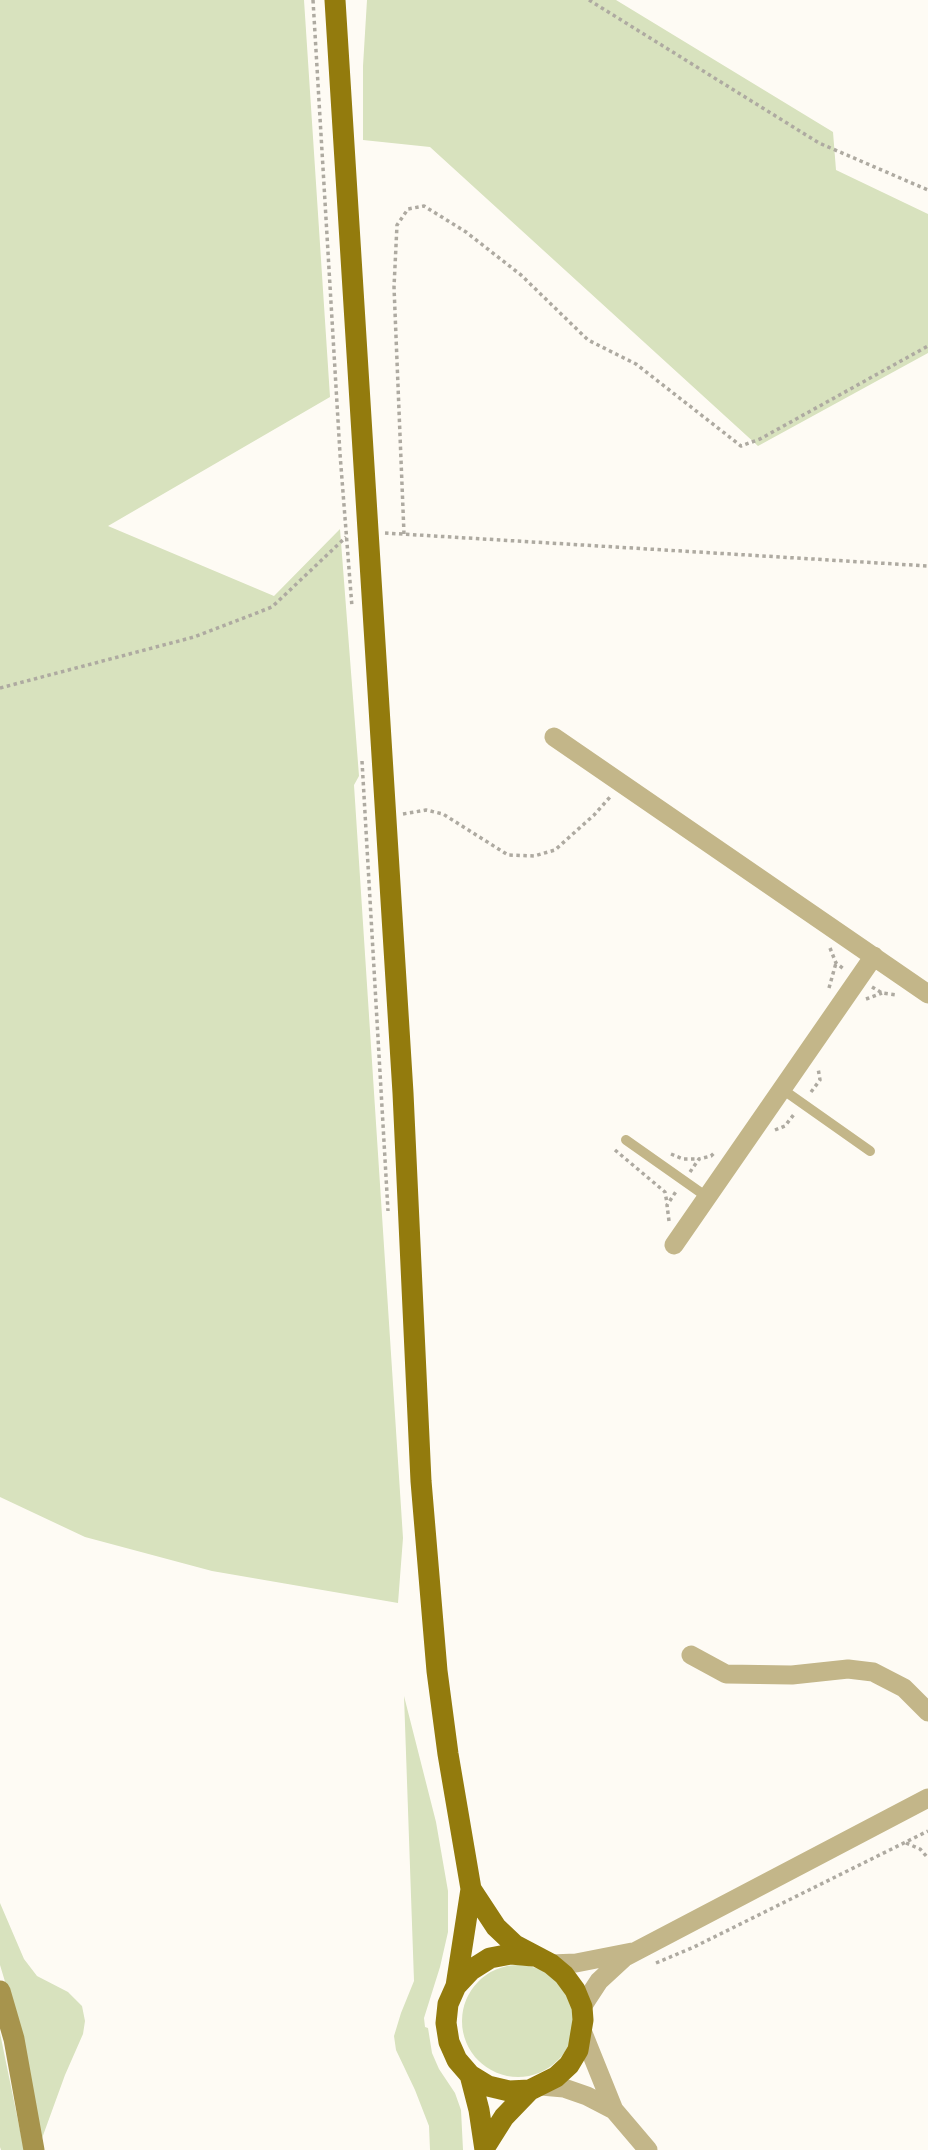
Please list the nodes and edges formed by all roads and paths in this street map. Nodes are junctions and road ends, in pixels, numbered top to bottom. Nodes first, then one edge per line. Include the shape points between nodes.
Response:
1 (313, 0) edge
2 (335, 0) edge
3 (589, 0) edge
4 (928, 190) edge
5 (928, 346) edge
6 (404, 534) junction
7 (357, 536) junction
8 (928, 566) edge
9 (352, 607) dead end
10 (0, 688) edge
11 (554, 737) dead end
12 (361, 754) dead end
13 (612, 794) dead end
14 (397, 815) dead end
15 (874, 956) junction
16 (928, 994) edge
17 (782, 1089) junction
18 (626, 1140) dead end
19 (615, 1150) dead end
20 (870, 1151) dead end
21 (671, 1154) dead end
22 (699, 1159) dead end
23 (707, 1197) junction
24 (667, 1205) dead end
25 (388, 1218) dead end
26 (674, 1245) dead end
27 (691, 1655) dead end
28 (928, 1712) edge
29 (928, 1798) edge
30 (928, 1831) edge
31 (906, 1843) junction
32 (928, 1858) edge
33 (471, 1889) junction
34 (644, 1958) junction
35 (542, 1960) junction
36 (456, 1986) junction
37 (0, 1992) edge
38 (582, 2007) junction
39 (583, 2034) junction
40 (470, 2075) junction
41 (536, 2088) junction
42 (614, 2110) junction
43 (485, 2149) edge
44 (34, 2150) edge
45 (648, 2150) edge

1 - 7 path
2 - 7 main road
3 - 4 path via 819,143
5 - 6 path via 741,446 636,364 588,340 521,275 466,232 424,206 408,209 397,225 394,287
6 - 7 path
6 - 8 path
7 - 9 path
7 - 10 path via 272,607 194,637
7 - 33 main road via 403,1093 429,1592 448,1754
11 - 15 street
12 - 25 path
13 - 14 path via 555,850 534,856 508,855 443,814 426,810
15 - 16 street
15 - 17 street
17 - 20 lane
17 - 23 street
18 - 23 lane
19 - 24 path via 665,1192
21 - 22 path
23 - 26 street
27 - 28 street via 726,1674 873,1671 904,1688
29 - 34 street
30 - 31 path
31 - 32 path
31 - 34 path via 694,1947
33 - 35 main road via 496,1927 515,1945
33 - 36 main road
34 - 35 street via 576,1963
34 - 38 street via 625,1958 599,1981
35 - 36 main road via 511,1954 490,1958 471,1969
35 - 38 main road via 565,1975
36 - 40 main road via 446,2023 457,2060
37 - 44 main road via 14,2039
38 - 39 main road
39 - 41 main road via 569,2065
39 - 42 street
40 - 41 main road via 509,2091
40 - 43 main road
41 - 42 street via 564,2088
41 - 43 main road via 504,2117
42 - 45 street

